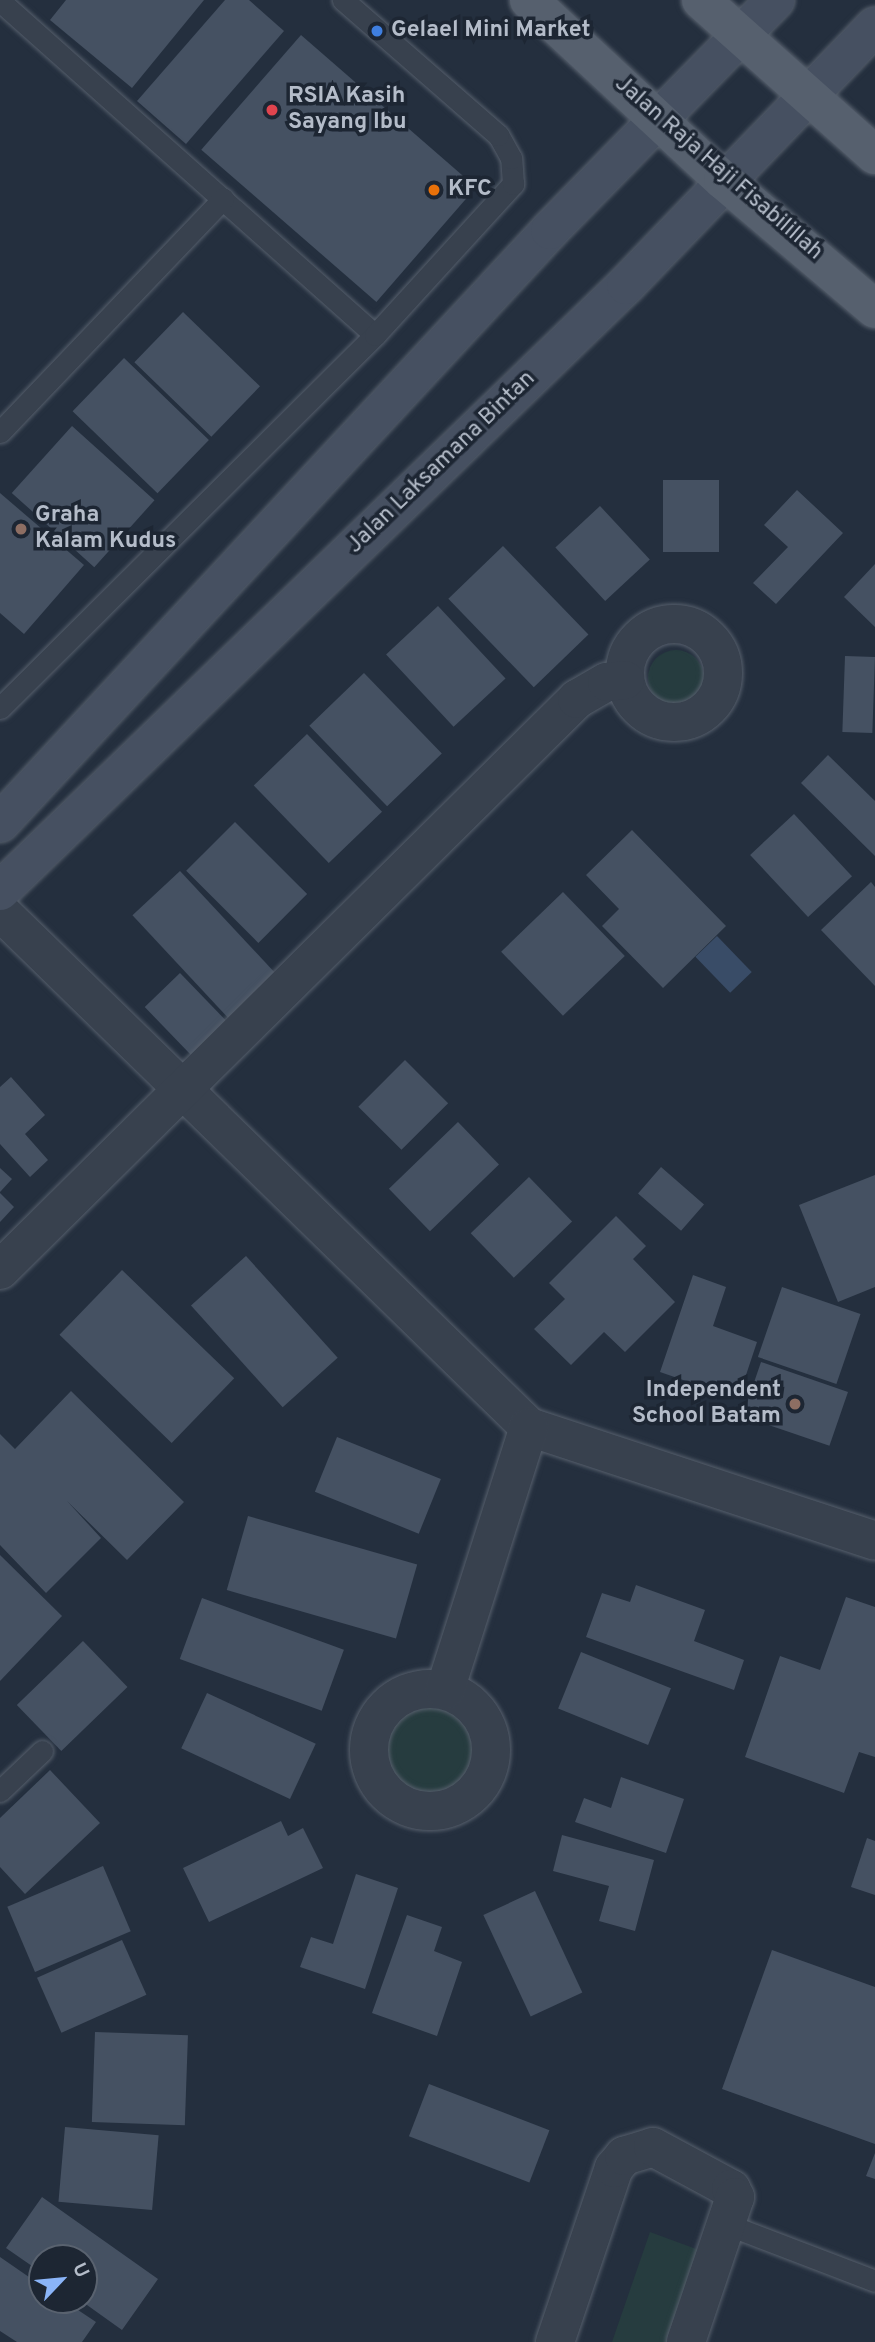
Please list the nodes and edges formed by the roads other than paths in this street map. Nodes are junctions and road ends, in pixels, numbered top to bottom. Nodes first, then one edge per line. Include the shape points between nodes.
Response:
1 (343, 0) edge
2 (529, 0) edge
3 (701, 0) edge
4 (775, 0) edge
5 (0, 1) edge
6 (875, 26) edge
7 (744, 36) junction
8 (810, 97) junction
9 (658, 117) junction
10 (875, 155) edge
11 (723, 180) junction
12 (223, 199) junction
13 (875, 309) edge
14 (375, 335) junction
15 (0, 432) edge
16 (625, 680) dead end
17 (0, 708) edge
18 (0, 824) edge
19 (0, 891) edge
20 (0, 911) edge
21 (182, 1089) junction
22 (0, 1270) edge
23 (529, 1427) junction
24 (875, 1541) edge
25 (445, 1690) dead end
26 (42, 1751) dead end
27 (0, 1791) edge
28 (726, 2224) junction
29 (875, 2281) edge
30 (555, 2342) edge
31 (686, 2342) edge

1 - 14 lane via 498,135 513,175 507,194
2 - 9 main road, Jalan Raja Haji Fisabilillah
3 - 7 main road
4 - 7 main road
5 - 12 lane
6 - 8 main road, Jalan Laksamana Bintan
7 - 8 main road
7 - 9 main road
8 - 10 main road
8 - 11 main road, Jalan Laksamana Bintan
9 - 11 main road, Jalan Raja Haji Fisabilillah
9 - 18 main road
11 - 13 main road, Jalan Raja Haji Fisabilillah
11 - 19 main road, Jalan Laksamana Bintan via 626,285
12 - 14 lane
12 - 15 lane
14 - 17 lane
16 - 21 street via 607,682 577,699
20 - 21 street
21 - 22 street
21 - 23 street
23 - 24 street
23 - 25 street
26 - 27 lane
28 - 29 lane
28 - 30 street via 735,2201 731,2189 653,2147 624,2156 614,2168
28 - 31 street

